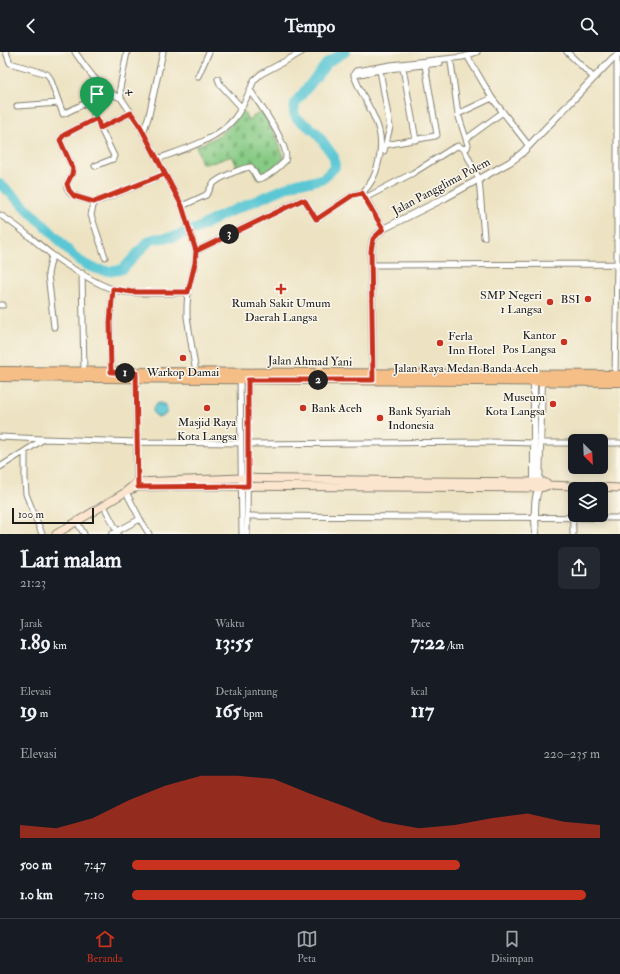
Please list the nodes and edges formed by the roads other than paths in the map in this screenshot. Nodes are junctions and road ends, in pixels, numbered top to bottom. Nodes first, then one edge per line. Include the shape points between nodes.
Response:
1 (6, 52) edge
2 (75, 52) edge
3 (127, 52) edge
4 (163, 52) edge
5 (209, 52) edge
6 (302, 52) edge
7 (477, 52) edge
8 (567, 52) edge
9 (618, 54) edge
10 (293, 55) edge
11 (470, 57) junction
12 (451, 62) junction
13 (425, 65) junction
14 (403, 68) junction
15 (380, 70) junction
16 (198, 76) dead end
17 (354, 76) junction
18 (594, 78) junction
19 (218, 79) dead end
20 (250, 90) junction
21 (121, 98) junction
22 (492, 98) junction
23 (59, 103) junction
24 (17, 106) dead end
25 (241, 107) junction
26 (503, 112) junction
27 (131, 113) junction
28 (458, 114) junction
29 (97, 118) junction
30 (100, 128) junction
31 (143, 132) junction
32 (466, 139) junction
33 (416, 140) junction
34 (385, 145) junction
35 (529, 146) junction
36 (464, 149) junction
37 (618, 149) edge
38 (157, 159) junction
39 (95, 166) dead end
40 (165, 174) junction
41 (479, 179) junction
42 (364, 195) junction
43 (94, 202) junction
44 (182, 206) junction
45 (0, 215) edge
46 (383, 229) junction
47 (484, 236) dead end
48 (196, 251) junction
49 (52, 255) junction
50 (105, 257) dead end
51 (618, 264) edge
52 (371, 265) junction
53 (82, 274) junction
54 (113, 289) junction
55 (188, 292) junction
56 (54, 327) dead end
57 (0, 371) edge
58 (84, 372) junction
59 (111, 372) junction
60 (196, 373) junction
61 (136, 375) junction
62 (244, 376) junction
63 (0, 377) edge
64 (373, 377) junction
65 (618, 377) edge
66 (538, 378) junction
67 (0, 437) edge
68 (44, 439) junction
69 (137, 442) junction
70 (241, 443) junction
71 (537, 443) junction
72 (568, 443) edge
73 (608, 443) edge
74 (620, 443) edge
75 (248, 444) junction
76 (25, 450) junction
77 (0, 467) edge
78 (245, 478) junction
79 (187, 483) junction
80 (138, 484) junction
81 (395, 484) junction
82 (245, 486) junction
83 (537, 486) junction
84 (568, 487) edge
85 (608, 488) edge
86 (620, 488) edge
87 (126, 492) junction
88 (104, 506) junction
89 (247, 516) junction
90 (535, 518) junction
91 (568, 518) edge
92 (608, 518) edge
93 (620, 518) edge
94 (140, 519) junction
95 (77, 522) junction
96 (573, 522) edge
97 (116, 533) edge
98 (41, 534) edge
99 (56, 534) edge
100 (84, 534) edge
101 (149, 534) edge
102 (242, 534) edge
103 (247, 534) edge
104 (536, 534) edge
105 (573, 534) edge

1 - 23 street via 10,63 47,74
2 - 21 street via 91,74 114,95
3 - 21 street, 4 via 120,88
4 - 31 street
5 - 16 street
6 - 10 street
7 - 11 street
8 - 18 street
9 - 18 street, Jalan Pangglima Polem
9 - 37 street
10 - 20 street via 261,74 254,80
11 - 12 street
11 - 17 street via 358,70 354,72
11 - 22 street
12 - 13 street
12 - 28 street
13 - 14 street
13 - 33 street via 437,133 435,136
14 - 15 street
14 - 33 street
15 - 17 street
15 - 34 street via 390,128
17 - 42 street via 381,137 378,168
18 - 35 street, Jalan Pangglima Polem
19 - 25 street
20 - 25 street
20 - 44 street via 271,121 287,155 285,161 259,179 251,167 238,171 213,183 209,192
21 - 27 street, 4
22 - 26 street
22 - 28 street
23 - 24 street
23 - 29 street via 64,114 88,102
25 - 38 street via 230,123 210,138
26 - 32 street
26 - 35 street
27 - 30 street
27 - 31 street, 4
28 - 32 street
29 - 30 street
29 - 43 street via 64,135 60,140 73,169 67,184 69,190 74,196
30 - 39 street via 114,158
31 - 38 street, 4
32 - 36 street via 468,147
33 - 34 street
34 - 42 street via 381,168
35 - 41 street, Jalan Pangglima Polem via 510,162
36 - 41 street
36 - 42 street via 456,146 413,173
37 - 51 street
38 - 40 street, 4
40 - 43 street
40 - 44 street, 4
41 - 46 street, Jalan Pangglima Polem
41 - 47 street
42 - 46 street
42 - 48 street via 353,195 317,219 302,200
43 - 50 street via 91,215
44 - 48 street, 4
45 - 49 street
46 - 52 street, Jalan Pangglima Polem via 373,239
48 - 55 street
49 - 53 street
49 - 56 street via 48,274
51 - 52 street
51 - 65 street
52 - 64 street, Jalan Pangglima Polem
53 - 54 street
53 - 58 street
54 - 55 street via 132,292
54 - 59 street via 110,322
55 - 60 street via 188,317
57 - 58 main road, Jalan Ahmad Yani
58 - 59 main road, Jalan Ahmad Yani
59 - 61 main road, Jalan Ahmad Yani
60 - 61 main road, Jalan Ahmad Yani
60 - 62 main road, Jalan Ahmad Yani
61 - 62 main road
61 - 63 main road
61 - 69 street
62 - 64 main road, Jalan Ahmad Yani
62 - 70 street
62 - 75 street
64 - 66 main road, Jalan Ahmad Yani
65 - 66 main road, Jalan Ahmad Yani
66 - 71 street
67 - 68 street
68 - 69 street
68 - 76 street
69 - 70 street
69 - 80 street
70 - 78 street
71 - 72 street
71 - 75 street
71 - 83 street
73 - 74 street
75 - 78 street
76 - 77 street
76 - 98 street via 26,494
78 - 79 main road
78 - 81 main road
78 - 82 street
79 - 80 main road
79 - 82 main road
80 - 87 main road
81 - 82 main road
81 - 83 main road
82 - 89 street
82 - 102 street
83 - 84 main road
83 - 90 street
85 - 86 main road
87 - 88 main road
87 - 94 street
88 - 95 main road
88 - 97 street
89 - 90 street
89 - 103 street
90 - 91 street
90 - 104 street
92 - 93 street
94 - 97 street
94 - 101 street
95 - 99 main road
95 - 100 street
96 - 105 street

